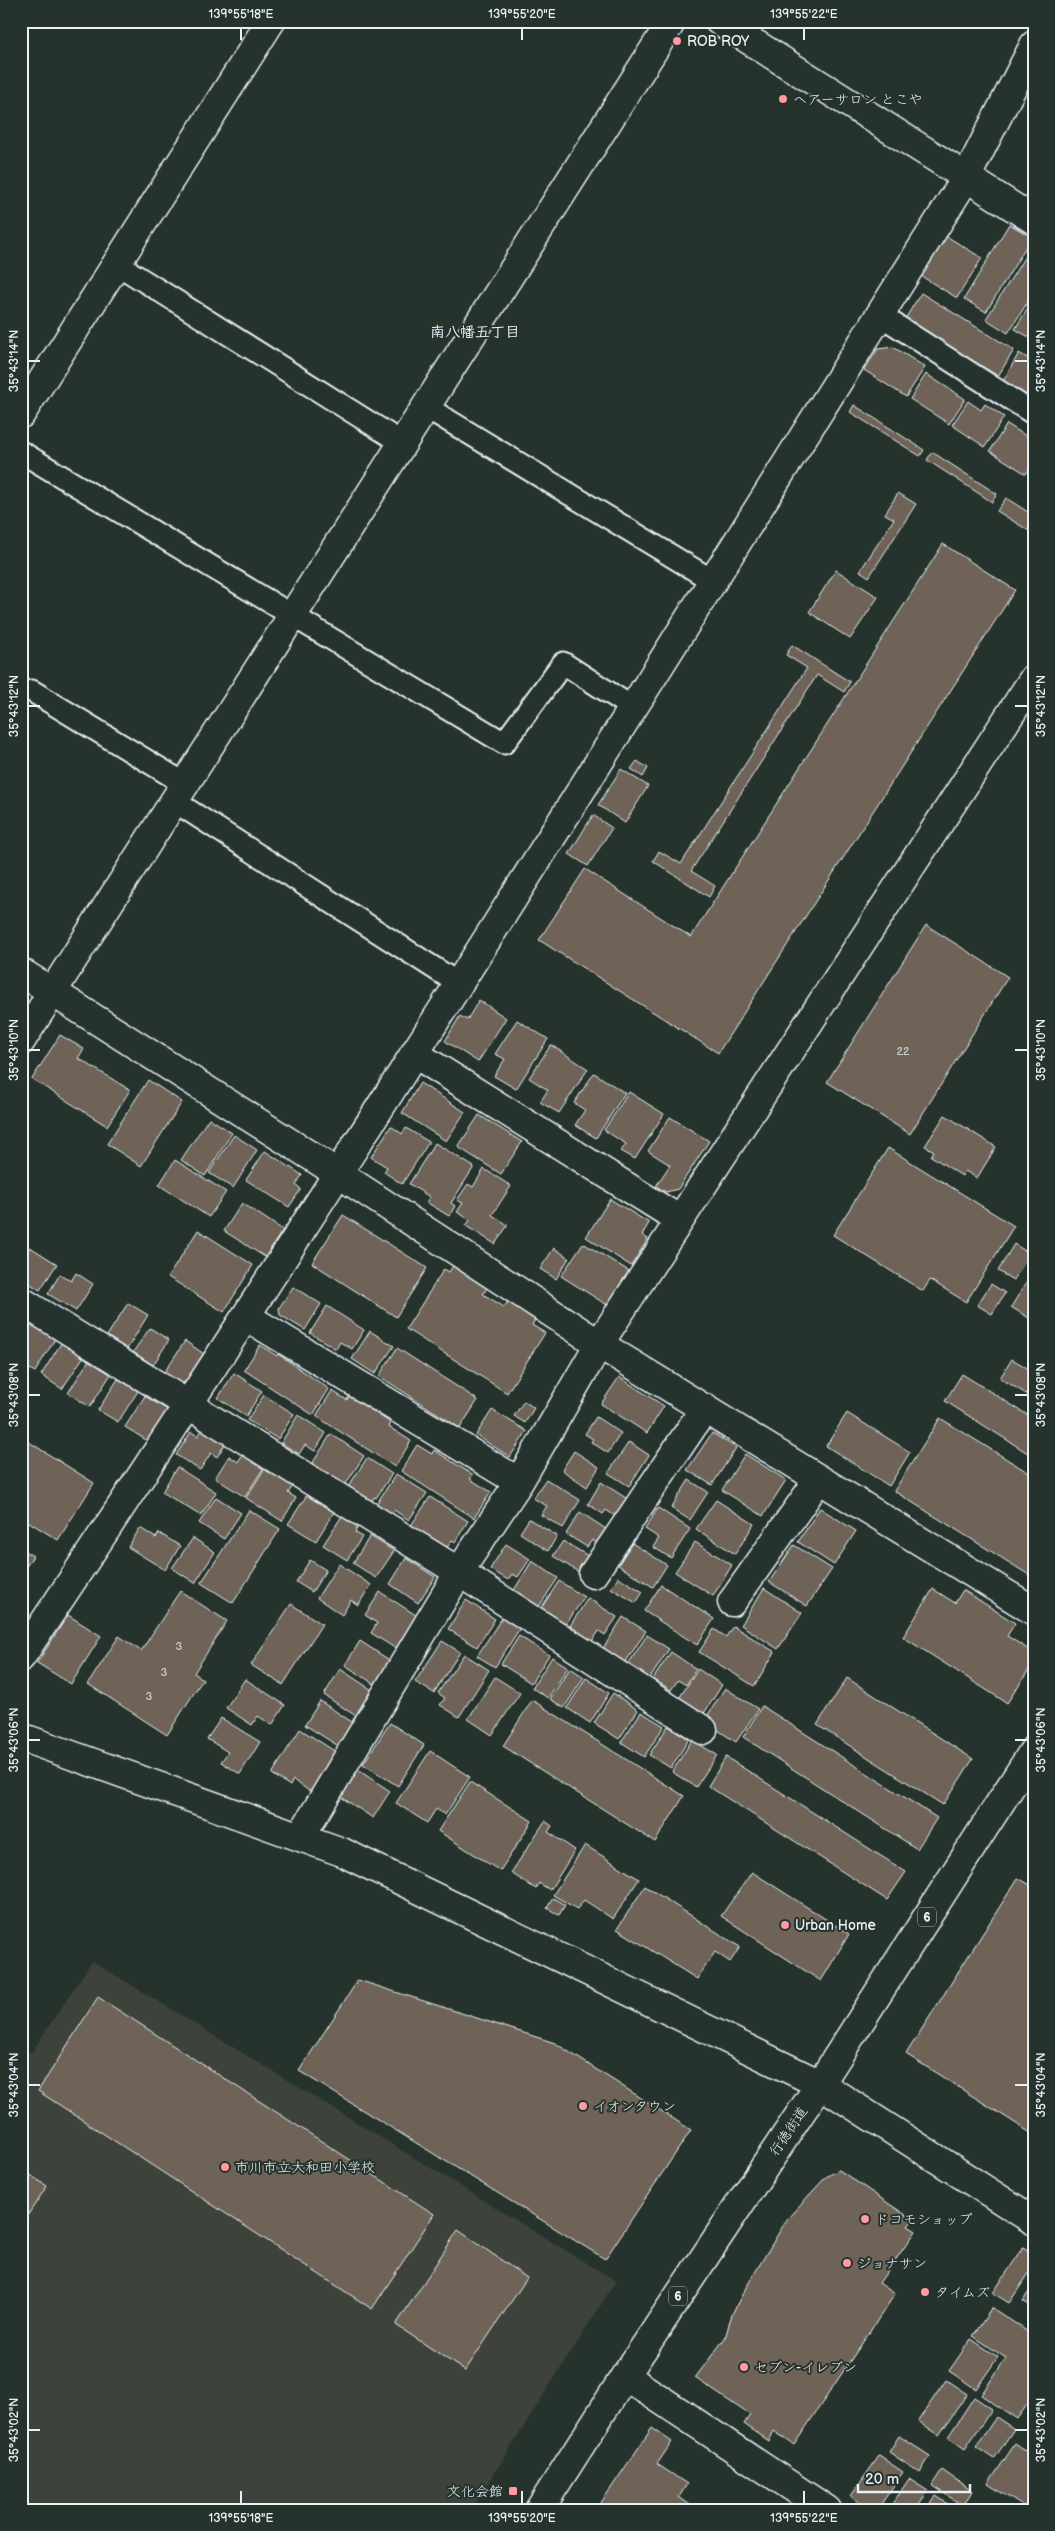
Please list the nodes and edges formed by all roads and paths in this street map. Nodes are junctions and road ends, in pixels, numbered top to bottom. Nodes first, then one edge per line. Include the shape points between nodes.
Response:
1 (271, 21) edge
2 (672, 21) edge
3 (719, 21) edge
4 (1034, 45) edge
5 (966, 178) junction
6 (1034, 220) edge
7 (117, 264) junction
8 (880, 315) junction
9 (426, 407) junction
10 (21, 414) edge
11 (1034, 414) edge
12 (402, 444) junction
13 (21, 452) edge
14 (713, 581) junction
15 (291, 616) junction
16 (1034, 678) edge
17 (32, 691) dead end
18 (633, 708) junction
19 (180, 793) junction
20 (21, 972) edge
21 (459, 984) junction
22 (52, 992) junction
23 (21, 1042) edge
24 (415, 1054) junction
25 (340, 1174) junction
26 (680, 1220) junction
27 (21, 1301) edge
28 (247, 1317) junction
29 (599, 1344) junction
30 (190, 1405) junction
31 (704, 1408) junction
32 (820, 1479) junction
33 (519, 1482) junction
34 (459, 1572) junction
35 (593, 1574) dead end
36 (732, 1602) dead end
37 (1034, 1610) edge
38 (21, 1657) edge
39 (703, 1730) dead end
40 (21, 1736) edge
41 (1034, 1750) edge
42 (301, 1836) junction
43 (820, 2084) junction
44 (1034, 2221) edge
45 (625, 2376) junction
46 (539, 2510) edge
47 (827, 2510) edge

1 - 7 street
2 - 9 street
3 - 5 street
4 - 5 street
5 - 6 street
5 - 8 street
7 - 10 street
7 - 12 lane
8 - 11 lane
8 - 14 street
9 - 12 street
9 - 14 lane
12 - 15 street
13 - 15 lane
14 - 18 street
15 - 18 lane via 504,743 563,663
15 - 19 street
16 - 26 street
17 - 19 lane
18 - 21 street
19 - 21 lane
19 - 22 street
20 - 22 street
21 - 24 street
22 - 23 street
22 - 25 street
24 - 25 street
24 - 26 street
25 - 28 street
25 - 29 street
26 - 29 street
27 - 30 street
28 - 30 street
28 - 33 street
29 - 31 street
29 - 33 street
30 - 34 street
30 - 38 street
31 - 32 street
31 - 35 street
32 - 36 street
32 - 37 street
33 - 34 street
34 - 39 street
34 - 42 street
40 - 42 street
41 - 43 street, 行徳街道 / 6
42 - 43 street via 342,1852
43 - 44 street
43 - 45 street, 行徳街道 / 6
45 - 46 street, 行徳街道 / 6
45 - 47 street

